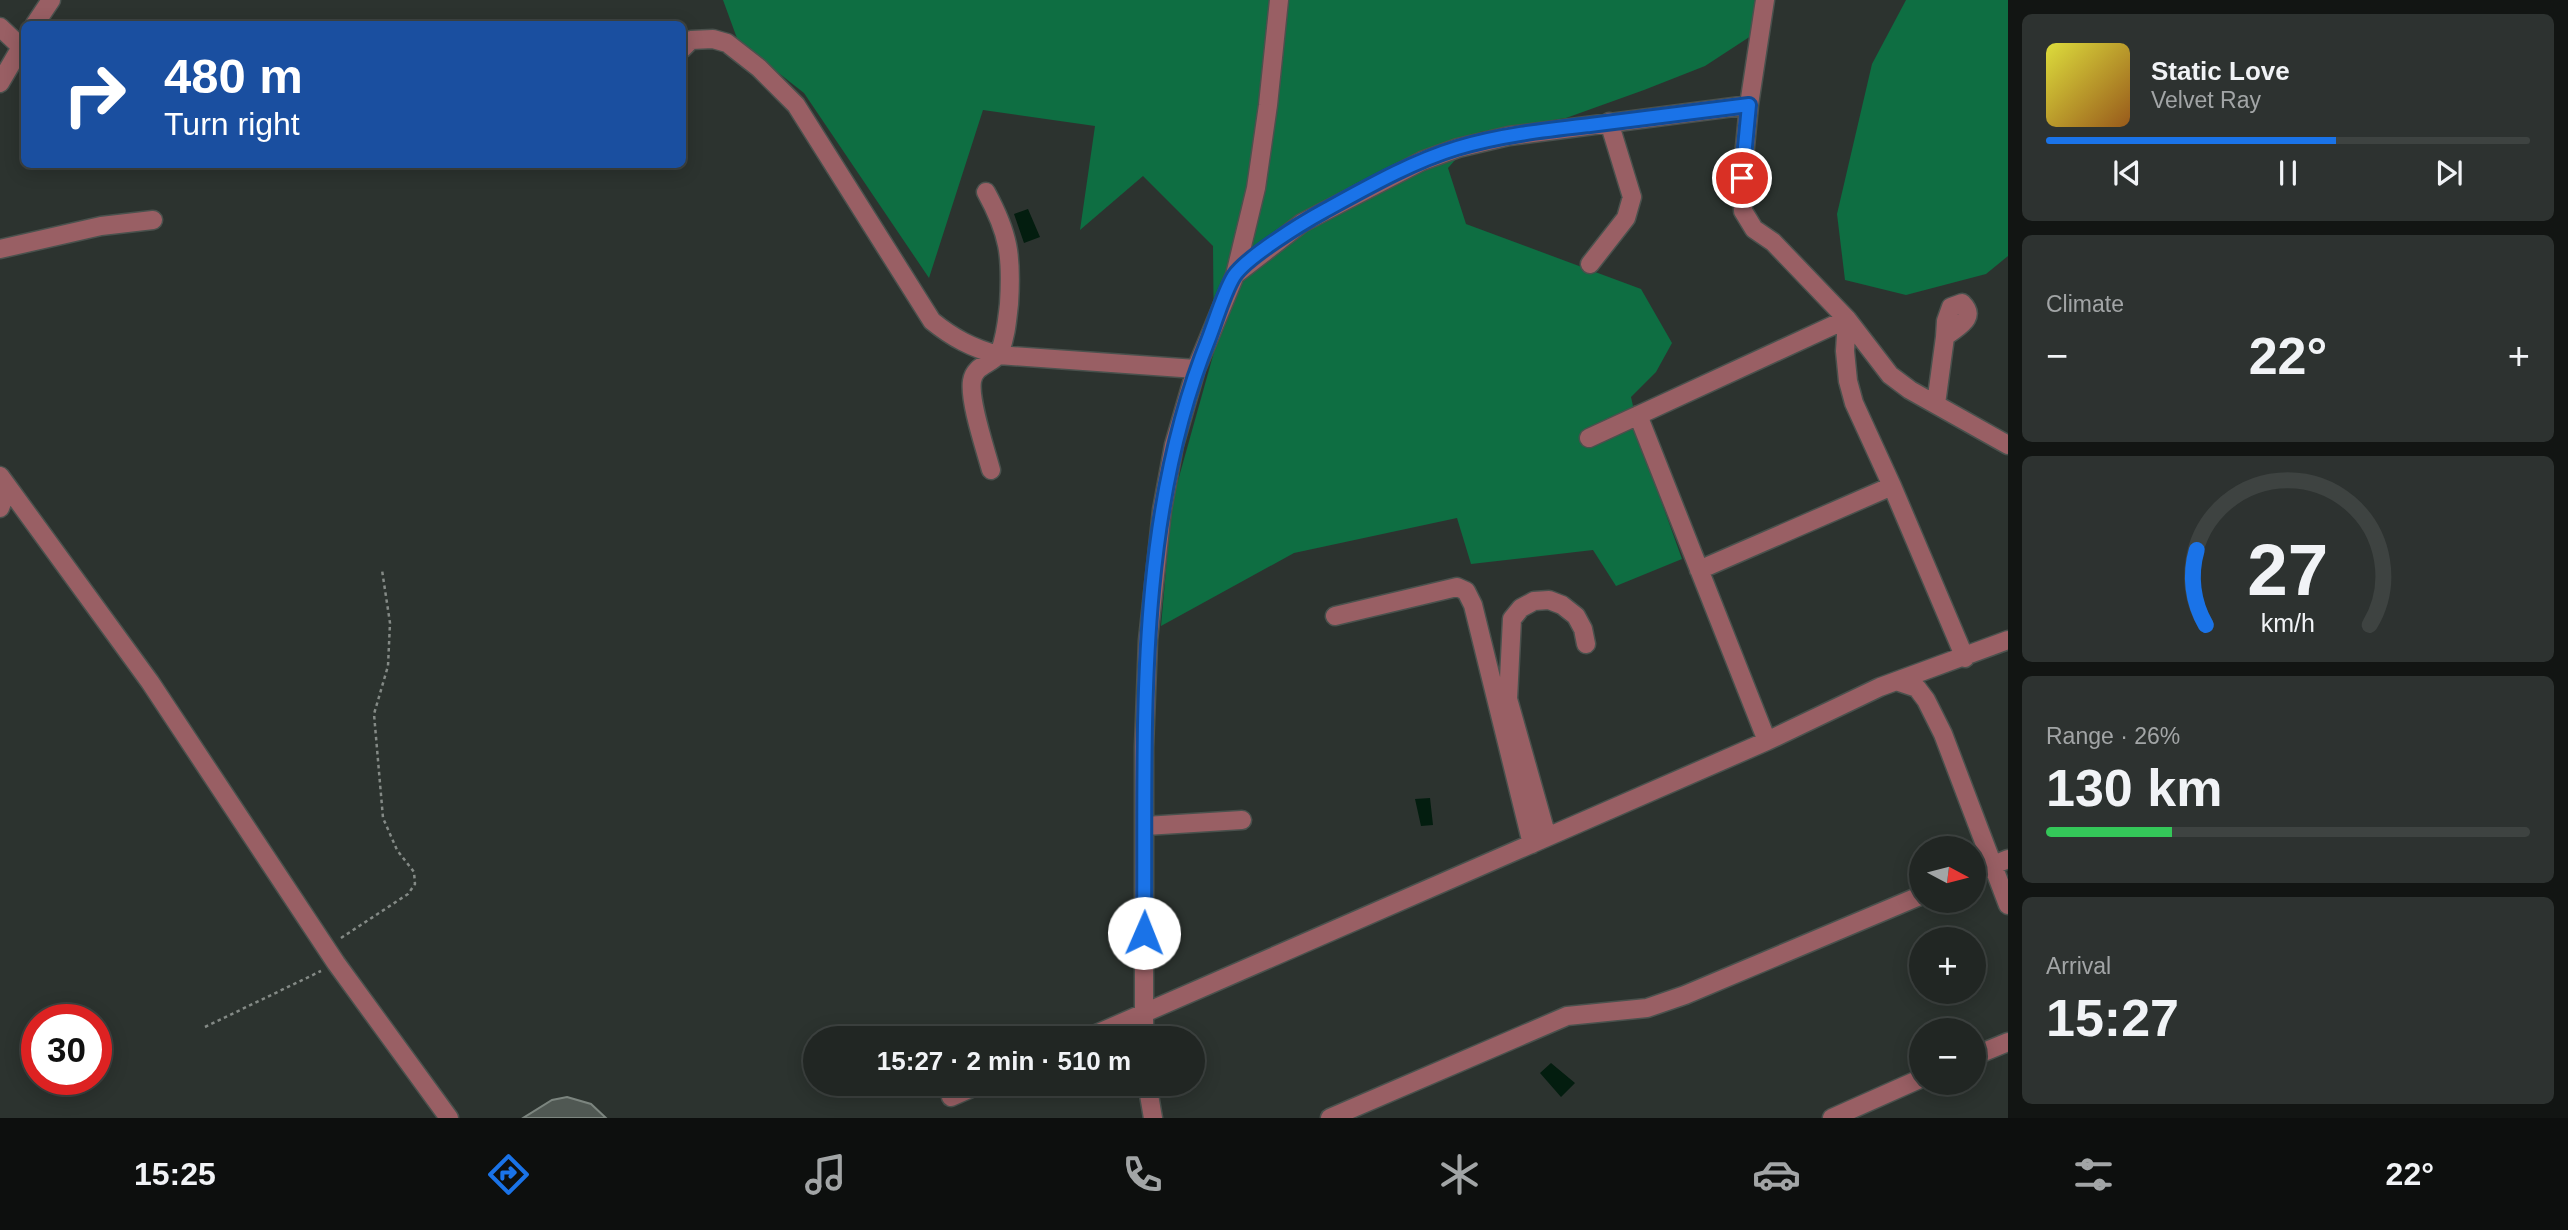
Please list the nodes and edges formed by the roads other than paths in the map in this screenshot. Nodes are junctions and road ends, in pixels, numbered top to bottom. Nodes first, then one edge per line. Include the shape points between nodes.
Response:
1 (51, 0) edge
2 (1279, 0) edge
3 (1765, 0) edge
4 (37, 21) edge
5 (0, 27) edge
6 (21, 43) edge
7 (686, 46) edge
8 (21, 48) edge
9 (0, 83) edge
10 (1749, 105) junction
11 (1608, 122) junction
12 (986, 192) dead end
13 (153, 220) dead end
14 (0, 249) edge
15 (1590, 264) dead end
16 (1235, 275) junction
17 (1847, 319) junction
18 (1945, 337) dead end
19 (998, 355) junction
20 (1196, 369) junction
21 (1936, 404) junction
22 (1638, 415) junction
23 (1589, 438) dead end
24 (2008, 445) edge
25 (990, 470) dead end
26 (4, 482) edge
27 (1892, 486) junction
28 (0, 508) edge
29 (1699, 570) junction
30 (1335, 616) dead end
31 (2008, 640) edge
32 (1586, 644) dead end
33 (1965, 658) junction
34 (1899, 682) junction
35 (1767, 741) junction
36 (1242, 820) dead end
37 (1145, 826) junction
38 (1540, 840) junction
39 (2000, 863) edge
40 (1909, 900) edge
41 (2008, 905) edge
42 (1142, 1014) junction
43 (1114, 1026) edge
44 (1143, 1026) edge
45 (2008, 1042) edge
46 (1986, 1051) edge
47 (1909, 1084) edge
48 (1148, 1096) edge
49 (449, 1118) edge
50 (1153, 1118) edge
51 (1330, 1118) edge
52 (1832, 1118) edge

1 - 4 street
2 - 16 street via 1256,188
3 - 10 street
5 - 6 street
7 - 19 street via 691,40 727,43 759,68 796,105 932,321 972,348
8 - 9 street
10 - 11 street
10 - 17 street via 1743,211 1754,229 1773,242
11 - 15 street via 1632,197 1626,218
11 - 16 street via 1509,136 1422,161 1302,223
12 - 19 street via 1001,219 1009,248 1007,328
13 - 14 street via 101,226
16 - 20 street
17 - 21 street via 1890,375
17 - 22 street
17 - 27 street via 1848,381
18 - 21 street
19 - 20 street
19 - 25 street via 976,369 972,381
20 - 37 street via 1174,445 1162,510 1148,639
21 - 24 street
22 - 23 street
22 - 29 street
26 - 28 street
26 - 49 street via 150,682 336,963
27 - 29 street
27 - 33 street
29 - 35 street
30 - 38 street via 1457,587 1466,591
31 - 33 street
32 - 38 street via 1576,616 1549,600 1534,601 1511,619 1508,699
33 - 34 street
34 - 35 street
34 - 39 street via 1917,688 1926,700
35 - 38 street
36 - 37 street
37 - 42 street
38 - 42 street
39 - 41 street
40 - 51 street via 1647,1008 1567,1016
42 - 43 street
42 - 44 street
45 - 46 street
47 - 52 street
48 - 50 street

